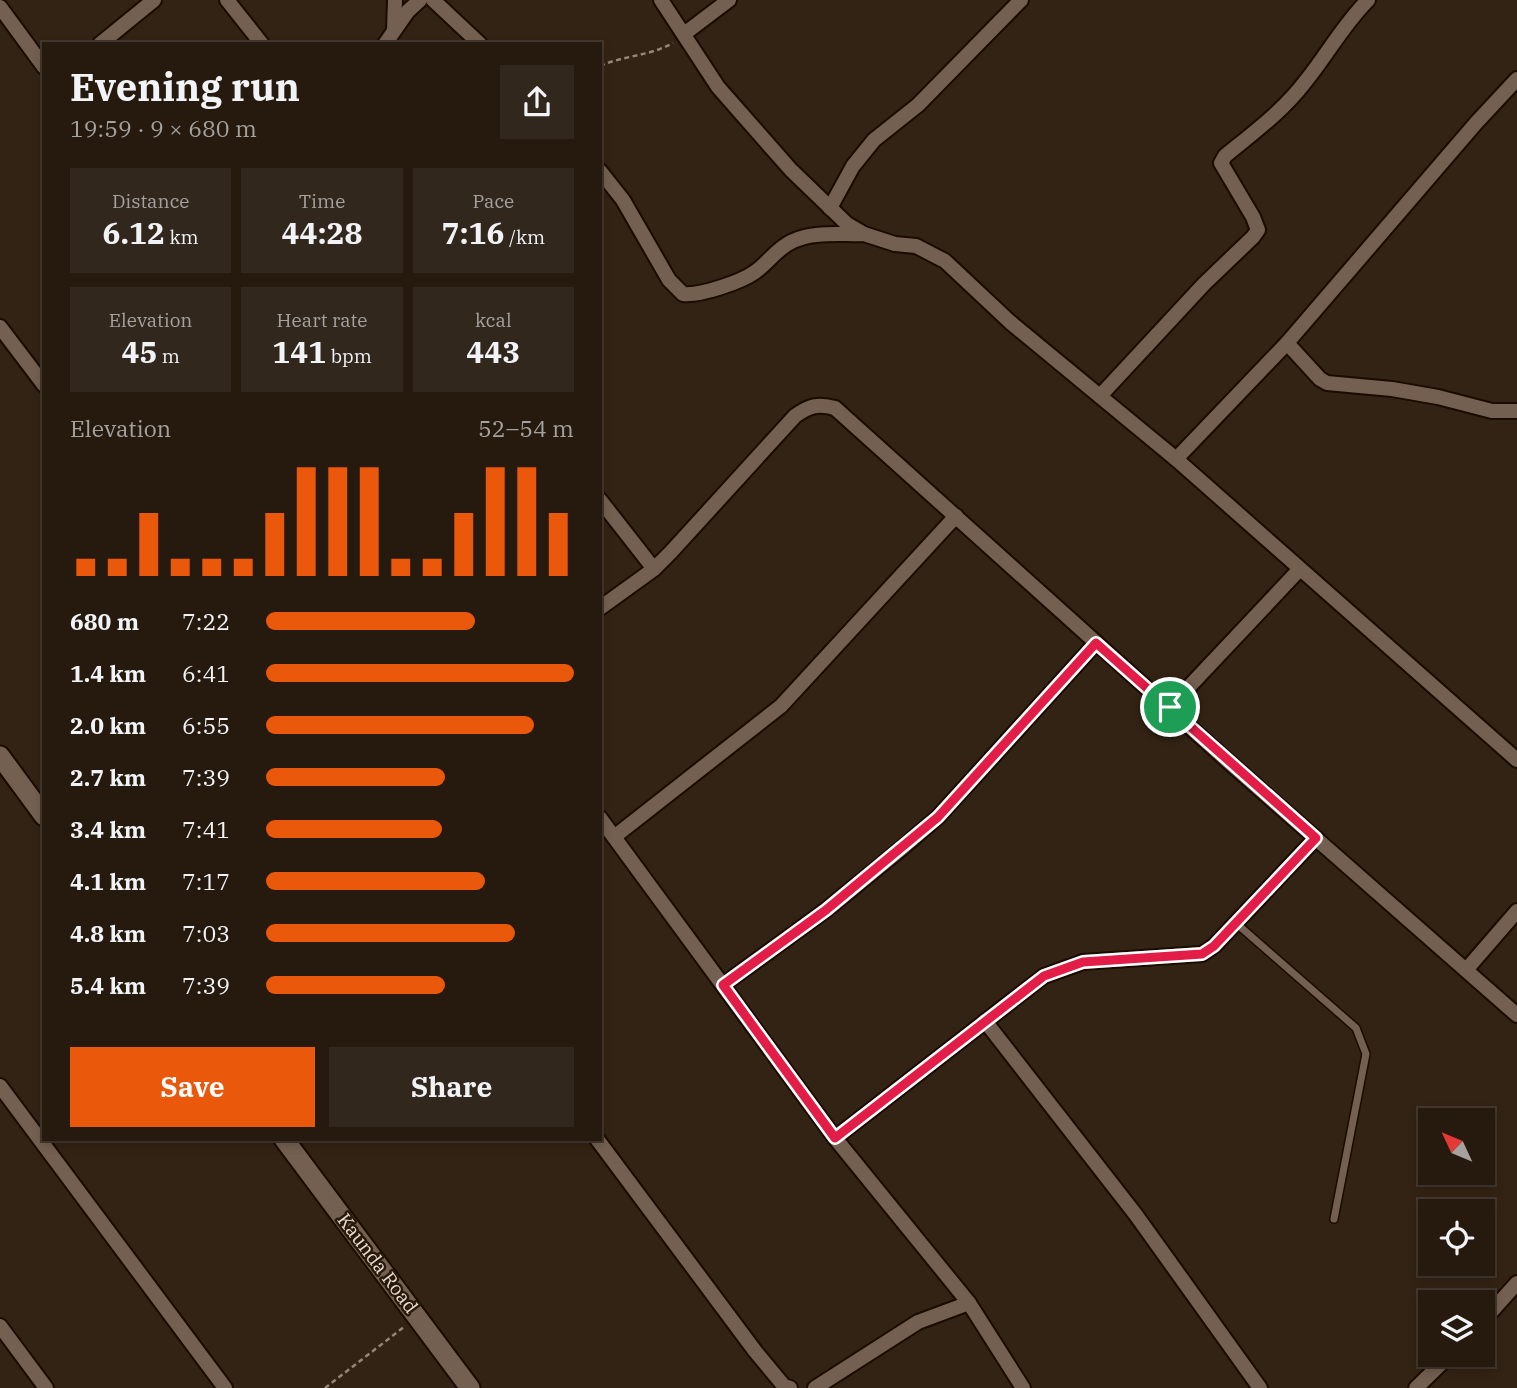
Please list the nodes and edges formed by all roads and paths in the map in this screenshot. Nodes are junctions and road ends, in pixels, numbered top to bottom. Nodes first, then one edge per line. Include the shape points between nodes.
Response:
1 (153, 0) edge
2 (227, 0) edge
3 (395, 0) edge
4 (420, 0) edge
5 (433, 0) edge
6 (661, 0) edge
7 (729, 0) edge
8 (1021, 0) edge
9 (1368, 0) edge
10 (0, 7) edge
11 (684, 34) junction
12 (389, 38) edge
13 (102, 42) edge
14 (260, 42) edge
15 (478, 42) edge
16 (42, 63) edge
17 (602, 65) edge
18 (1517, 79) edge
19 (602, 174) edge
20 (830, 208) junction
21 (864, 234) junction
22 (0, 327) edge
23 (1287, 344) junction
24 (42, 382) edge
25 (1100, 396) junction
26 (1517, 411) edge
27 (1176, 459) junction
28 (602, 503) edge
29 (956, 516) junction
30 (654, 569) junction
31 (1299, 569) junction
32 (602, 607) edge
33 (1096, 643) junction
34 (1170, 707) junction
35 (0, 756) edge
36 (1517, 760) edge
37 (42, 813) edge
38 (602, 821) edge
39 (614, 837) junction
40 (1316, 838) junction
41 (1517, 911) edge
42 (1237, 923) junction
43 (1466, 970) junction
44 (723, 985) junction
45 (1517, 1015) edge
46 (985, 1021) junction
47 (0, 1086) edge
48 (835, 1138) junction
49 (286, 1141) edge
50 (598, 1141) edge
51 (1335, 1219) dead end
52 (1517, 1283) edge
53 (969, 1303) junction
54 (1495, 1308) edge
55 (417, 1316) junction
56 (0, 1326) edge
57 (1438, 1367) edge
58 (46, 1388) edge
59 (225, 1388) edge
60 (325, 1388) edge
61 (470, 1388) edge
62 (790, 1388) edge
63 (816, 1388) edge
64 (1023, 1388) edge
65 (1259, 1388) edge
66 (1416, 1388) edge

1 - 13 street
2 - 14 street
3 - 12 street
4 - 12 street
5 - 15 street
6 - 11 street
7 - 11 street
8 - 20 street via 918,105 874,140 853,166
9 - 25 street via 1282,109 1225,156 1222,163 1258,230
10 - 16 street
11 - 17 path via 657,51
11 - 20 street via 718,87 790,170
18 - 23 street
19 - 21 street via 683,295 756,272 780,248 804,237
20 - 21 street
21 - 25 street via 916,246 945,261
22 - 24 street
23 - 26 street via 1327,383 1392,389 1492,411
23 - 27 street
25 - 27 street
27 - 31 street
28 - 30 street
29 - 30 street via 835,408 821,404 795,416
29 - 33 street
29 - 39 street via 781,706
30 - 32 street
31 - 34 street
31 - 36 street
33 - 34 street
33 - 44 street via 938,817 826,910
34 - 40 street
35 - 37 street
38 - 39 street
39 - 44 street
40 - 42 street
40 - 43 street
41 - 43 street
42 - 46 street via 1202,954 1083,962 1044,976
42 - 51 lane via 1356,1028 1363,1041 1366,1054
43 - 45 street
44 - 48 street
46 - 48 street
46 - 65 street via 1136,1216
47 - 59 street
48 - 53 street
49 - 55 street, Kaunda Road
50 - 62 street via 755,1351
52 - 54 street
53 - 63 street via 918,1322
53 - 64 street
55 - 60 path
55 - 61 street, Kaunda Road
56 - 58 street
57 - 66 street

